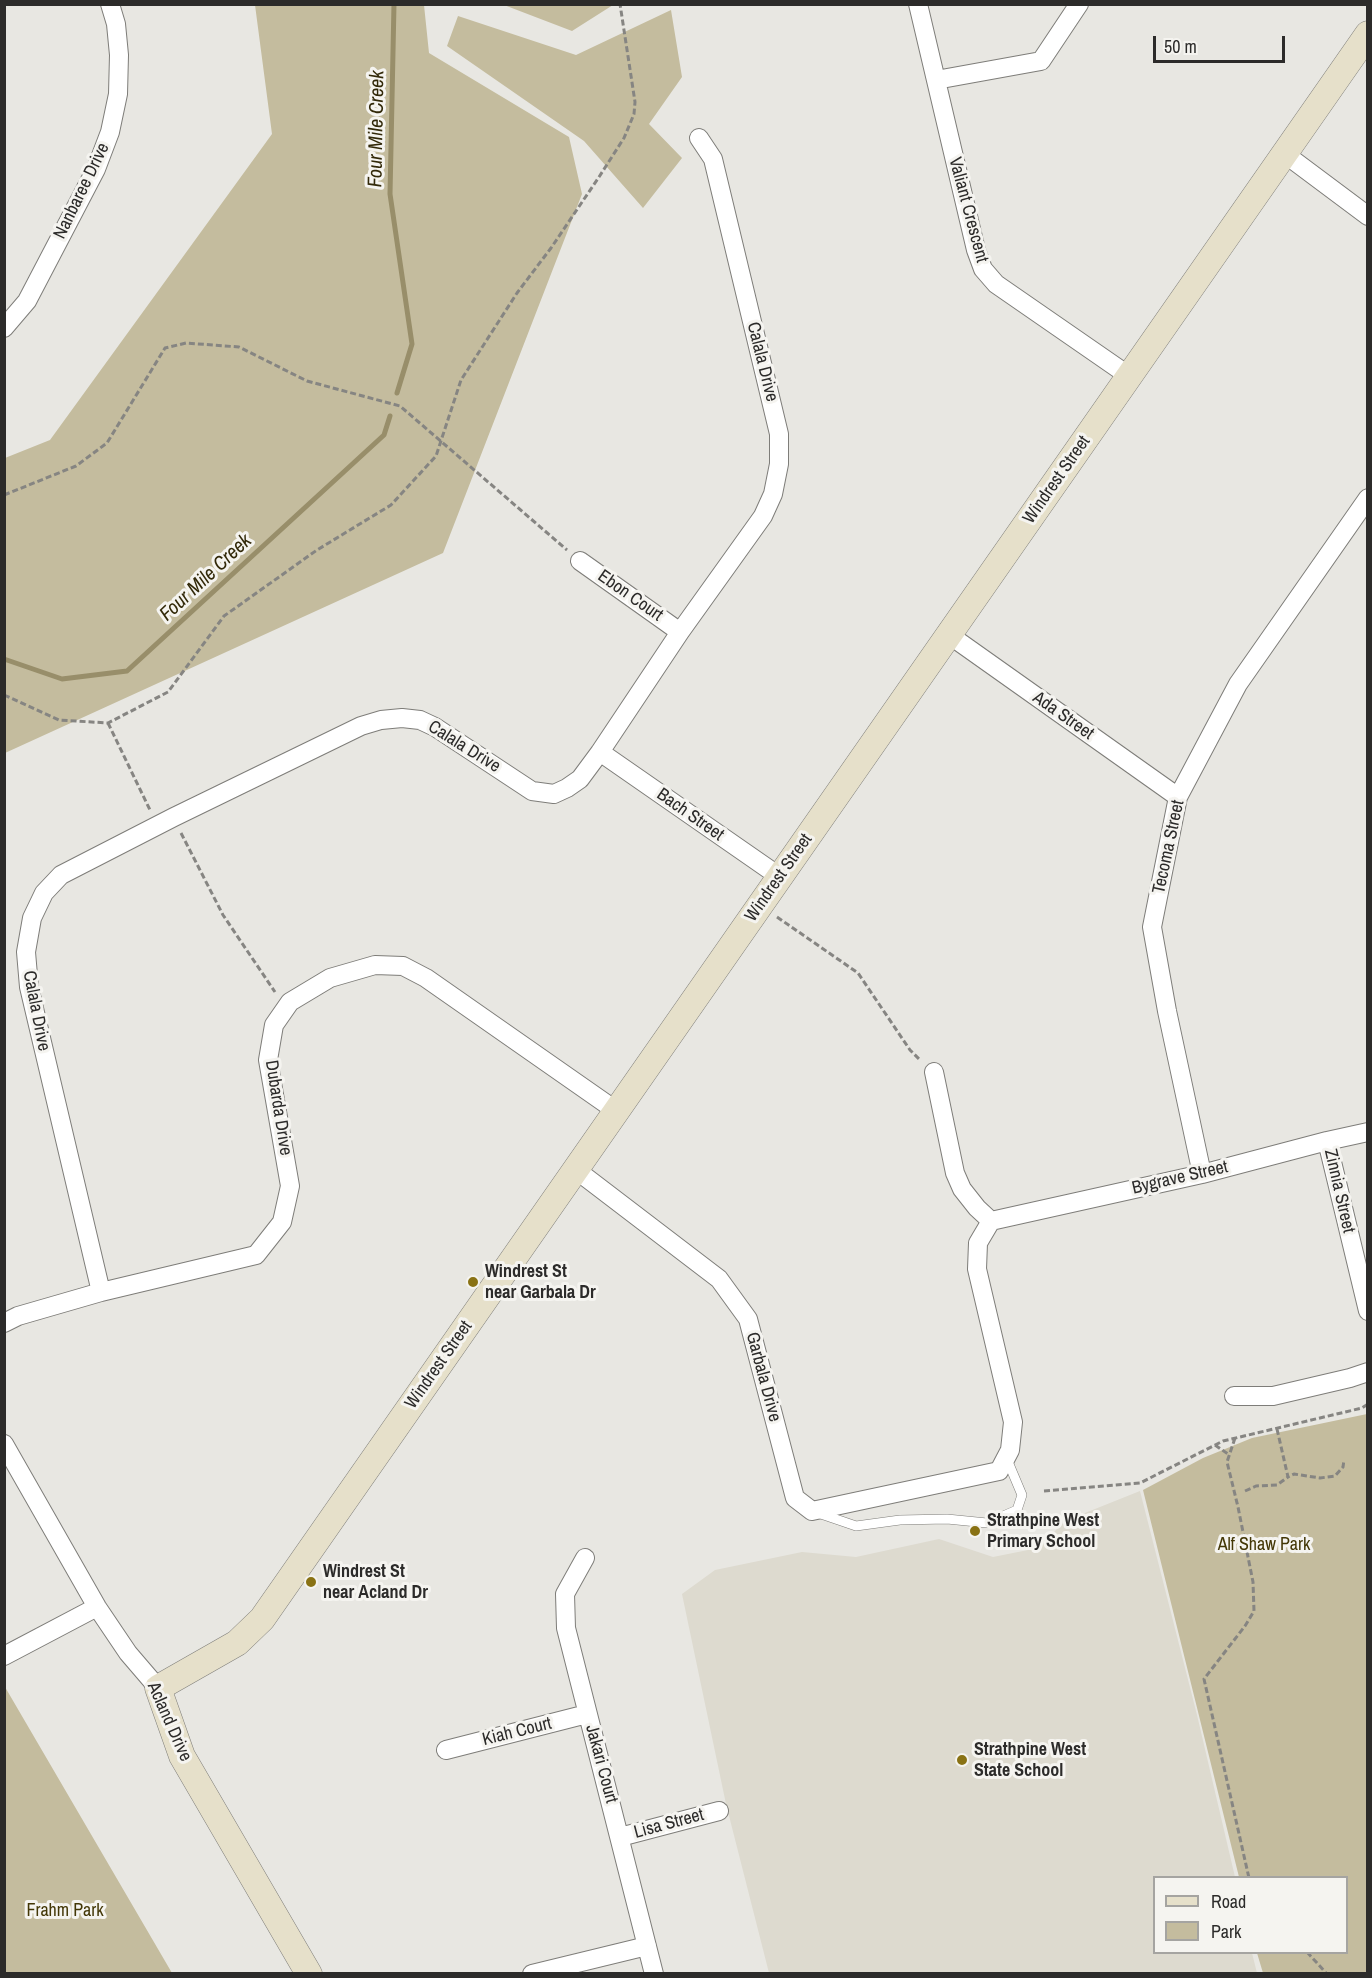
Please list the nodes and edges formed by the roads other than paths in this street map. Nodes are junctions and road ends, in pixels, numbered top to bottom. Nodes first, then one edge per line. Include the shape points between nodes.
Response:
1 (110, 4) edge
2 (918, 4) edge
3 (1079, 4) edge
4 (1368, 34) edge
5 (936, 80) junction
6 (699, 138) dead end
7 (1285, 154) junction
8 (1368, 216) edge
9 (4, 328) edge
10 (1129, 376) junction
11 (1368, 498) edge
12 (580, 561) road end
13 (680, 632) junction
14 (948, 634) junction
15 (600, 752) junction
16 (1178, 797) junction
17 (780, 877) junction
18 (934, 1072) road end
19 (615, 1110) junction
20 (1368, 1132) edge
21 (1327, 1141) junction
22 (575, 1170) junction
23 (1202, 1174) junction
24 (991, 1221) junction
25 (101, 1292) junction
26 (1368, 1311) edge
27 (4, 1323) edge
28 (1368, 1372) edge
29 (1234, 1396) dead end
30 (4, 1444) edge
31 (1006, 1458) junction
32 (812, 1511) junction
33 (585, 1558) dead end
34 (97, 1607) junction
35 (4, 1656) edge
36 (158, 1688) junction
37 (587, 1714) junction
38 (447, 1750) dead end
39 (719, 1811) dead end
40 (620, 1837) junction
41 (647, 1946) junction
42 (309, 1974) edge
43 (532, 1974) edge
44 (654, 1974) edge

1 - 9 street, Nanbaree Drive via 119,55 118,94 110,132 96,169 27,301
2 - 5 street, Valiant Crescent
3 - 5 street via 1041,61
4 - 7 street, Windrest Street
5 - 10 street, Valiant Crescent via 983,269 996,284
6 - 13 street, Calala Drive via 713,159 779,434 779,464 773,494 762,516
7 - 8 street
7 - 10 street, Windrest Street
10 - 14 street, Windrest Street
11 - 16 street, Tecoma Street via 1238,684
12 - 13 street, Ebon Court
13 - 15 street, Calala Drive
14 - 16 street, Ada Street
14 - 17 street, Windrest Street
15 - 17 street, Bach Street
15 - 25 street, Calala Drive via 580,779 554,794 532,790 420,720 381,720 361,726 174,817 62,875 44,893 32,918 26,952 29,987
16 - 23 street, Tecoma Street via 1152,927
17 - 19 street, Windrest Street
18 - 24 street via 955,1173 962,1189
19 - 22 street, Windrest Street
19 - 25 street, Dubarda Drive via 403,966 375,964 330,978 290,1002 274,1025 268,1060 290,1186 282,1222 256,1255
20 - 21 street, Bygrave Street
21 - 23 street, Bygrave Street
21 - 26 street, Zinnia Street
22 - 32 street, Garbala Drive via 719,1279 748,1319 795,1498
22 - 36 street, Windrest Street via 262,1619 237,1643
23 - 24 street, Bygrave Street
24 - 31 street via 978,1243 977,1269 1013,1422
25 - 27 street, Dubarda Drive
28 - 29 street via 1273,1396
30 - 34 street, Acland Drive
31 - 32 street via 999,1471
31 - 32 lane, Garbala Drive via 1022,1495 1020,1502 1017,1510 987,1523 900,1520 856,1526
33 - 37 street, Jakari Court via 565,1594 566,1628
34 - 35 street
34 - 36 street, Acland Drive
36 - 42 street, Acland Drive via 182,1756
37 - 38 street, Kiah Court
37 - 40 street, Jakari Court
39 - 40 street, Lisa Street
40 - 41 street, Jakari Court
41 - 43 street
41 - 44 street, Jakari Court

